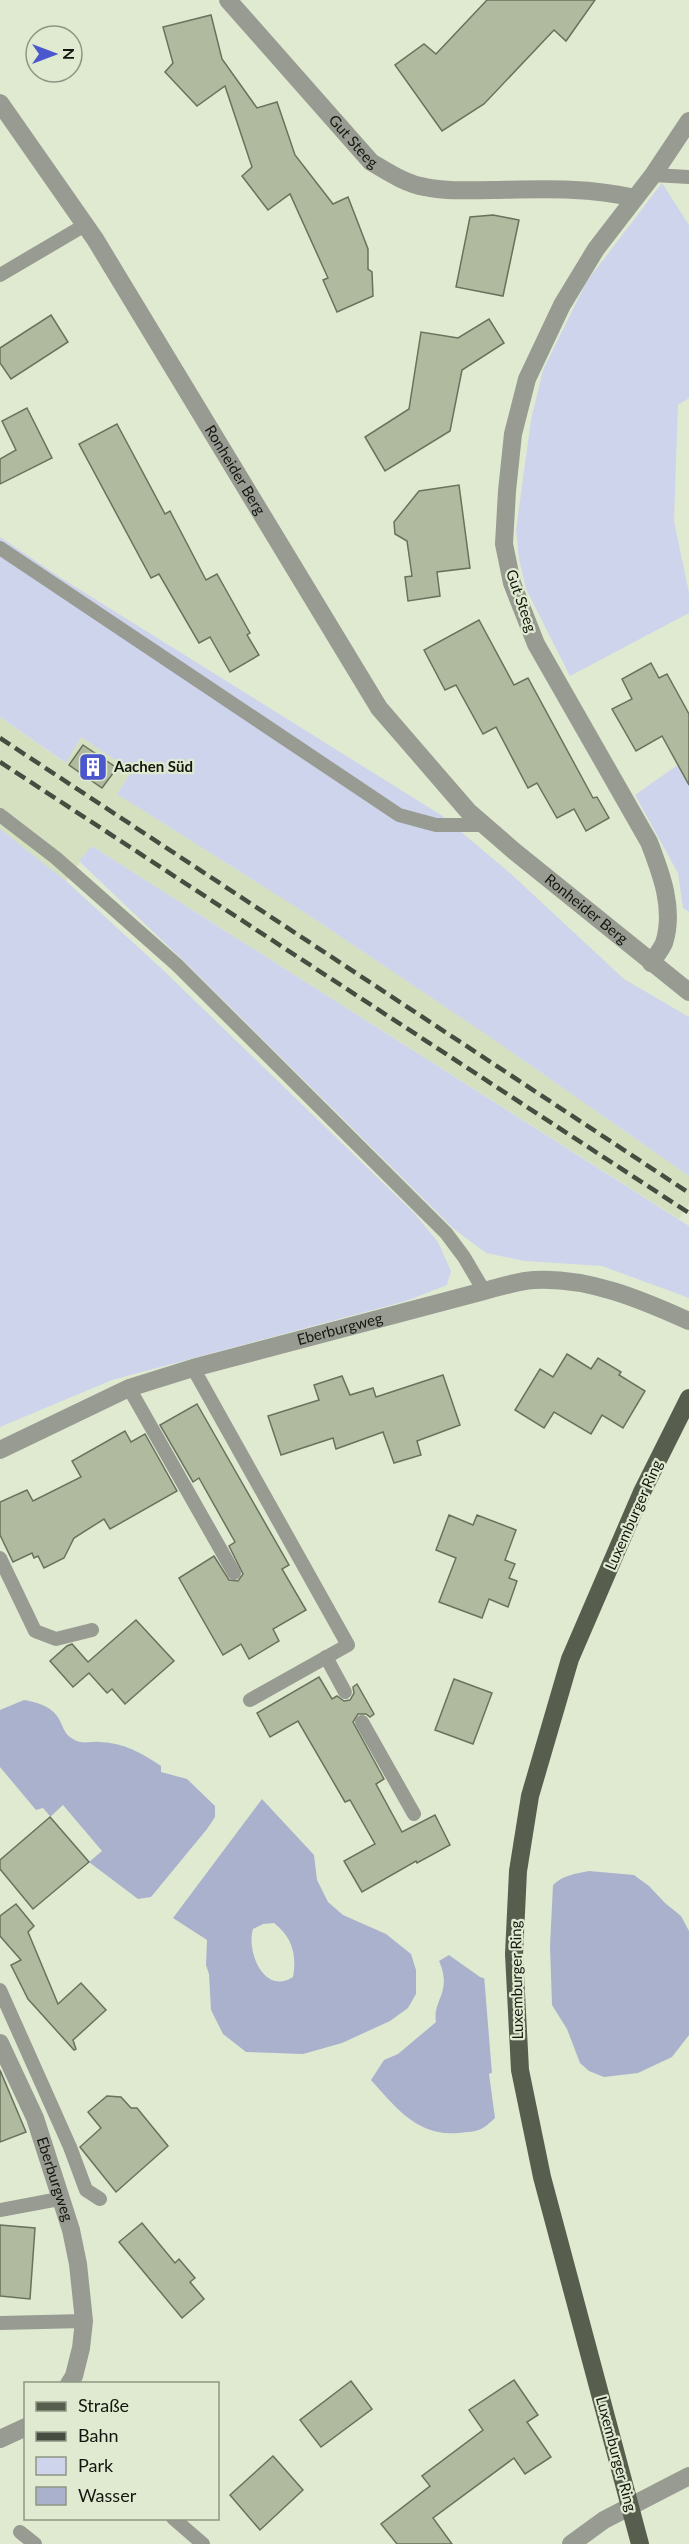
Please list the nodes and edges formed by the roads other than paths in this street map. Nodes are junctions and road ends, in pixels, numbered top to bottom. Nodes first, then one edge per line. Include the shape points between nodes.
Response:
1 (228, 0) edge
2 (0, 103) edge
3 (689, 121) edge
4 (653, 175) junction
5 (689, 177) edge
6 (635, 198) junction
7 (85, 225) junction
8 (0, 274) edge
9 (0, 548) edge
10 (0, 815) edge
11 (484, 825) junction
12 (651, 963) junction
13 (689, 992) edge
14 (484, 1291) junction
15 (689, 1321) edge
16 (193, 1368) junction
17 (129, 1388) junction
18 (689, 1398) edge
19 (0, 1450) edge
20 (0, 1558) edge
21 (234, 1573) dead end
22 (92, 1630) dead end
23 (326, 1657) junction
24 (345, 1692) dead end
25 (250, 1700) dead end
26 (362, 1722) dead end
27 (414, 1814) dead end
28 (0, 1990) edge
29 (0, 2043) edge
30 (59, 2199) junction
31 (100, 2199) dead end
32 (0, 2210) edge
33 (84, 2321) junction
34 (0, 2323) edge
35 (70, 2382) edge
36 (24, 2428) edge
37 (0, 2439) edge
38 (689, 2476) edge
39 (630, 2506) junction
40 (175, 2520) edge
41 (20, 2532) dead end
42 (35, 2544) edge
43 (203, 2544) edge
44 (570, 2544) edge
45 (640, 2544) edge

1 - 6 street, Gut Steeg via 371,162 396,176 424,187 453,190 564,189 605,191
2 - 7 street, Ronheider Berg
3 - 4 street, Gut Steeg
4 - 5 lane
4 - 6 street, Gut Steeg
6 - 12 street, Gut Steeg via 596,249 527,379 513,434 504,544 512,583 536,644 649,842 662,875 667,898 664,943
7 - 8 lane
7 - 11 street, Ronheider Berg via 379,708
9 - 11 lane via 399,815 436,825
10 - 14 lane via 56,858 177,965 446,1233
11 - 12 street, Ronheider Berg
12 - 13 street, Ronheider Berg
14 - 15 street, Eberburgweg via 533,1280 580,1282
14 - 16 street, Eberburgweg
16 - 17 street, Eberburgweg
16 - 23 lane via 348,1645
17 - 19 street, Eberburgweg
17 - 21 lane
18 - 39 main road, Luxemburger Ring via 642,1492 570,1659 530,1796 518,1871 514,1954 520,2070 542,2177
20 - 22 lane via 35,1631 56,1639
23 - 24 lane
23 - 25 lane
26 - 27 lane
28 - 31 lane via 86,2190
29 - 30 street, Eberburgweg via 35,2118
30 - 32 lane
30 - 33 street, Eberburgweg via 78,2264
33 - 34 lane
33 - 35 street, Eberburgweg via 81,2348
36 - 37 street
38 - 39 street
39 - 44 street
39 - 45 main road, Luxemburger Ring
40 - 43 lane
41 - 42 lane

